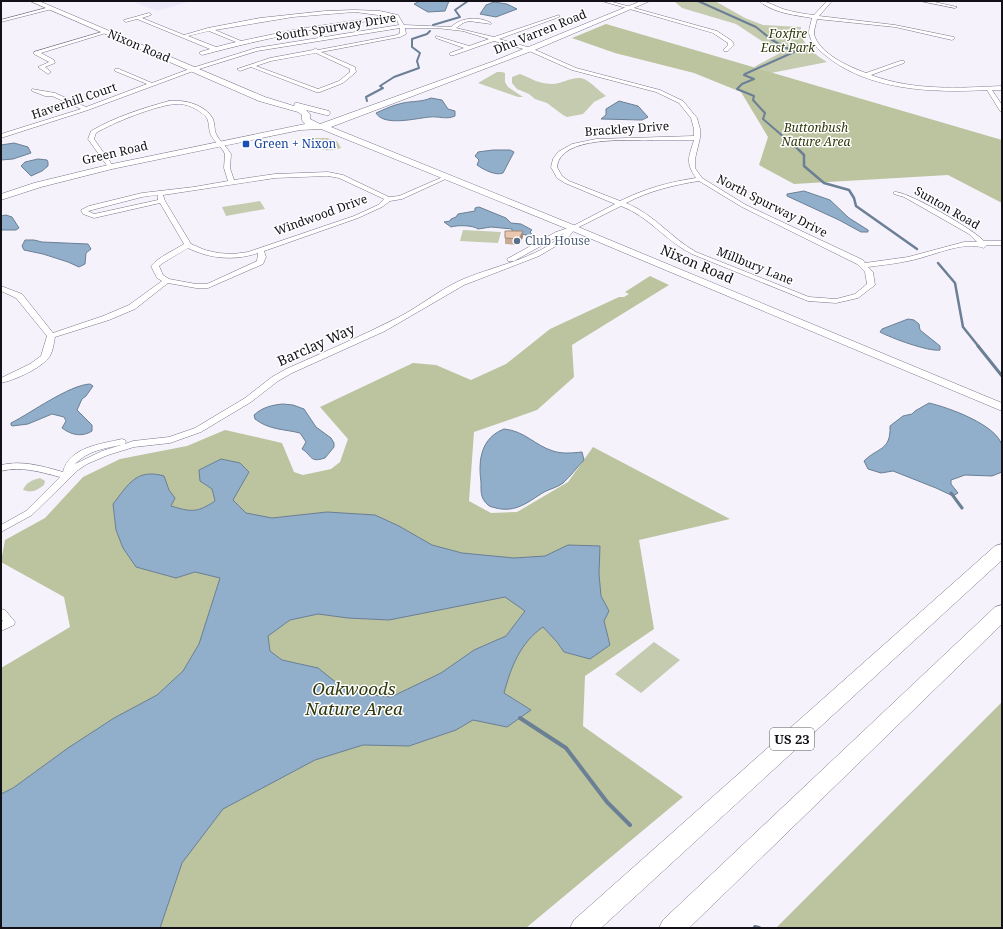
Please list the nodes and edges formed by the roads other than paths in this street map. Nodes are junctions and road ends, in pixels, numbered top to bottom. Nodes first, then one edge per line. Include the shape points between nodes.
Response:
1 (33, 1) edge
2 (604, 1) edge
3 (647, 1) edge
4 (761, 1) edge
5 (830, 1) edge
6 (922, 1) edge
7 (344, 5) dead end
8 (326, 6) dead end
9 (955, 7) dead end
10 (50, 8) junction
11 (630, 8) junction
12 (149, 14) dead end
13 (396, 16) junction
14 (557, 16) dead end
15 (816, 16) junction
16 (138, 18) junction
17 (1, 21) edge
18 (126, 21) dead end
19 (489, 23) dead end
20 (402, 26) junction
21 (452, 28) junction
22 (208, 29) junction
23 (107, 32) junction
24 (184, 36) junction
25 (438, 37) dead end
26 (952, 38) dead end
27 (495, 39) junction
28 (240, 42) junction
29 (304, 42) junction
30 (470, 48) junction
31 (215, 49) junction
32 (529, 49) junction
33 (256, 50) junction
34 (726, 50) dead end
35 (317, 51) junction
36 (202, 53) dead end
37 (452, 54) dead end
38 (902, 62) dead end
39 (252, 66) junction
40 (194, 69) junction
41 (240, 69) dead end
42 (117, 70) dead end
43 (48, 72) dead end
44 (866, 75) junction
45 (441, 82) junction
46 (153, 85) junction
47 (989, 88) junction
48 (1002, 88) edge
49 (34, 90) dead end
50 (244, 90) junction
51 (86, 109) junction
52 (1002, 110) edge
53 (329, 113) junction
54 (307, 119) junction
55 (338, 121) junction
56 (319, 126) junction
57 (1, 136) edge
58 (697, 138) junction
59 (237, 140) junction
60 (220, 143) junction
61 (380, 150) junction
62 (110, 166) junction
63 (447, 177) junction
64 (700, 179) junction
65 (232, 182) junction
66 (161, 193) junction
67 (896, 193) dead end
68 (913, 193) dead end
69 (1, 196) edge
70 (906, 196) junction
71 (388, 199) junction
72 (162, 201) junction
73 (622, 204) junction
74 (573, 228) junction
75 (1002, 243) edge
76 (188, 245) junction
77 (983, 245) junction
78 (1002, 247) edge
79 (260, 250) junction
80 (865, 267) junction
81 (167, 281) junction
82 (1, 288) edge
83 (51, 336) junction
84 (1, 380) edge
85 (1002, 407) edge
86 (1, 468) edge
87 (66, 476) junction
88 (1, 529) edge
89 (1002, 550) edge
90 (1002, 612) edge
91 (1, 613) edge
92 (1, 627) edge
93 (583, 928) edge
94 (672, 928) edge

1 - 10 main road, Nixon Road
2 - 11 street
3 - 11 main road, Dhu Varren Road
4 - 15 street via 780,10
5 - 15 street
6 - 9 street
7 - 13 street via 375,8
8 - 22 street via 231,22
10 - 17 street
10 - 23 main road, Nixon Road
11 - 32 main road, Dhu Varren Road
11 - 34 street via 715,32 730,42 731,45
12 - 16 street
13 - 20 street
13 - 28 street via 359,20
14 - 27 street
15 - 26 street via 900,26
15 - 44 street via 811,29 812,38 817,45 834,60
16 - 18 street
16 - 24 street
19 - 21 street via 463,20
20 - 21 street, South Spurway Drive
20 - 29 street, South Spurway Drive
20 - 35 street via 403,34 398,36
21 - 27 street, South Spurway Drive
22 - 24 street
22 - 28 street
23 - 40 main road, Nixon Road
23 - 43 street via 36,53 52,61 41,67
24 - 31 street
25 - 30 street
27 - 30 street
27 - 32 street, South Spurway Drive
28 - 31 street
28 - 33 street
29 - 33 street, South Spurway Drive
29 - 35 street
30 - 37 street
31 - 36 street
32 - 45 main road, Dhu Varren Road
32 - 58 street, North Spurway Drive via 574,69 658,91 681,102 694,118
33 - 40 street, South Spurway Drive
35 - 39 street
35 - 39 street via 353,68 353,72 341,82 318,91
38 - 44 street
39 - 41 street
40 - 46 street, Haverhill Court
40 - 50 main road, Nixon Road
42 - 46 street, Haverhill Court
44 - 47 street via 900,85 924,88
45 - 53 main road, Dhu Varren Road via 355,110
45 - 55 main road, Dhu Varren Road
46 - 51 street, Haverhill Court
47 - 48 street
47 - 52 street
49 - 51 street via 53,94
50 - 53 main road, Nixon Road
50 - 54 main road, Nixon Road via 273,103 301,110
51 - 57 street, Haverhill Court
53 - 54 main road, Dhu Varren Road via 315,114
53 - 55 main road, Nixon Road via 338,116
54 - 56 main road, Nixon Road via 309,123
54 - 59 main road, Green Road
55 - 56 main road, Dhu Varren Road
55 - 61 main road, Nixon Road via 340,129
56 - 59 main road, Green Road via 300,127
56 - 61 main road, Nixon Road
58 - 64 street, North Spurway Drive via 692,168
58 - 73 street, Brackley Drive via 592,141 567,148 555,160 554,168 559,177
59 - 60 main road, Green Road
60 - 62 main road, Green Road
60 - 62 street via 212,133 211,120 204,112 186,103 168,103 104,125 93,132 91,139
60 - 65 street via 230,158 226,168
61 - 63 main road, Nixon Road
62 - 69 main road, Green Road
63 - 71 street, Windwood Drive via 400,198
63 - 74 main road, Nixon Road
64 - 73 street, Barclay Way via 651,189
64 - 80 street, North Spurway Drive via 744,206 845,254
65 - 66 street, Windwood Drive
65 - 71 street, Windwood Drive via 275,176 328,174 341,176
66 - 72 street
66 - 72 street, Windwood Drive via 91,207 85,209 85,214 94,216
67 - 70 street, Sunton Road
68 - 70 street
70 - 77 street, Sunton Road via 971,233
71 - 79 street, Windwood Drive via 380,206 356,216
72 - 76 street
73 - 74 street, Barclay Way
73 - 80 street, Millbury Lane via 649,218 679,245 694,253 808,299 836,301 858,296 871,285 869,272
74 - 85 main road, Nixon Road
74 - 87 street, Barclay Way via 567,237 534,255 450,288 406,317 289,371 248,400 198,430 170,440 133,444 92,458
75 - 77 street
76 - 79 street, Windwood Drive via 224,256 237,256
76 - 81 street via 155,266 160,276
77 - 78 street
77 - 80 street via 910,261
79 - 81 street via 263,254 260,262 208,286 191,286
81 - 83 street via 126,310
82 - 83 street via 19,296
83 - 84 street via 47,355 42,360
86 - 87 street via 10,465 21,466
87 - 88 street, Barclay Way via 29,513
89 - 93 highway, US 23
90 - 94 highway
91 - 92 street via 10,622

